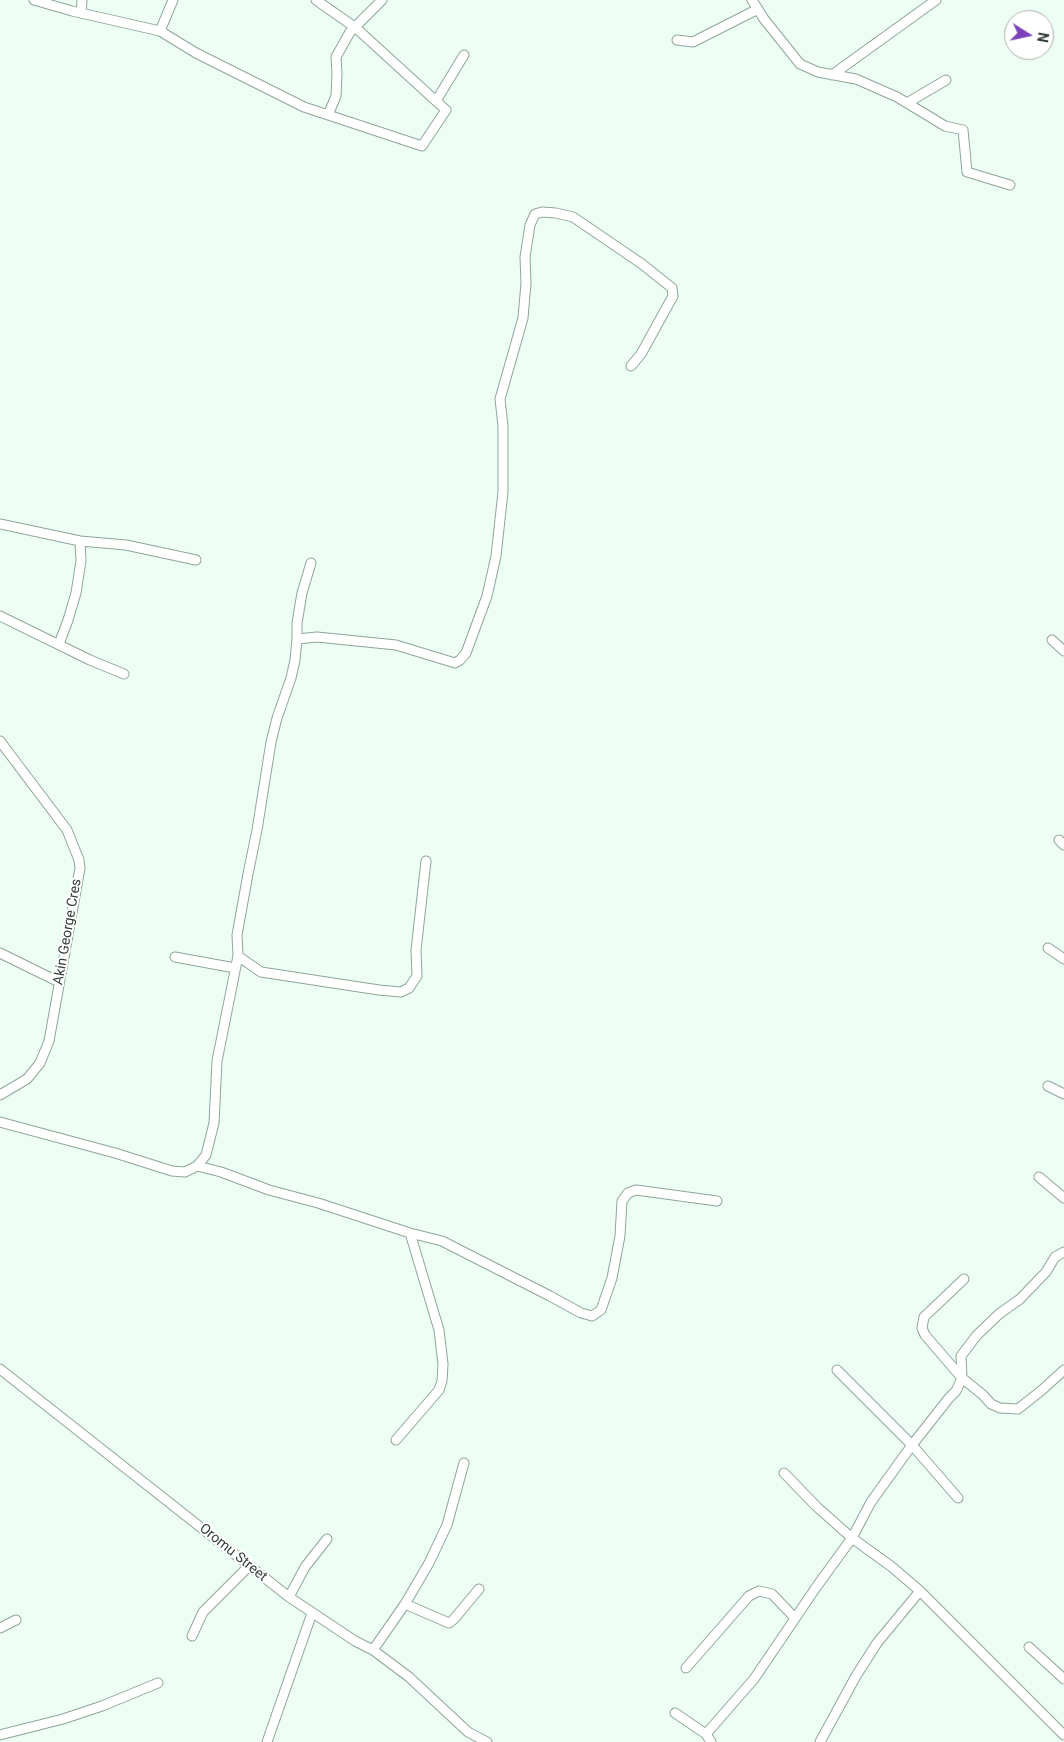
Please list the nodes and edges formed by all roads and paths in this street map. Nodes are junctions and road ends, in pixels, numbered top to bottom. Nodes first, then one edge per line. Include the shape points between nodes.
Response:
1 (34, 0) edge
2 (82, 0) edge
3 (173, 0) edge
4 (316, 0) edge
5 (382, 0) edge
6 (752, 0) edge
7 (936, 0) edge
8 (758, 9) junction
9 (81, 13) junction
10 (356, 28) junction
11 (160, 31) junction
12 (677, 40) dead end
13 (464, 55) dead end
14 (832, 75) junction
15 (946, 80) dead end
16 (436, 101) junction
17 (907, 103) junction
18 (328, 115) junction
19 (1010, 186) dead end
20 (631, 366) dead end
21 (0, 524) edge
22 (80, 541) junction
23 (196, 560) dead end
24 (310, 563) dead end
25 (0, 616) edge
26 (297, 639) junction
27 (1052, 640) dead end
28 (58, 644) junction
29 (1064, 651) edge
30 (124, 674) dead end
31 (0, 740) edge
32 (426, 861) dead end
33 (1048, 948) dead end
34 (0, 954) edge
35 (238, 956) junction
36 (175, 957) dead end
37 (1064, 959) edge
38 (235, 968) junction
39 (59, 982) junction
40 (1048, 1086) dead end
41 (1064, 1094) edge
42 (0, 1095) edge
43 (0, 1122) edge
44 (197, 1166) junction
45 (1039, 1177) dead end
46 (1064, 1198) edge
47 (717, 1201) dead end
48 (410, 1233) junction
49 (1064, 1252) edge
50 (964, 1279) dead end
51 (0, 1369) edge
52 (837, 1370) dead end
53 (1064, 1370) edge
54 (962, 1378) junction
55 (396, 1440) dead end
56 (912, 1445) junction
57 (464, 1464) dead end
58 (784, 1473) dead end
59 (958, 1498) dead end
60 (852, 1538) junction
61 (327, 1539) dead end
62 (249, 1566) junction
63 (479, 1589) dead end
64 (920, 1591) junction
65 (289, 1597) junction
66 (405, 1604) junction
67 (312, 1613) junction
68 (796, 1618) junction
69 (16, 1620) dead end
70 (0, 1628) edge
71 (192, 1636) dead end
72 (1030, 1647) dead end
73 (373, 1650) junction
74 (686, 1668) dead end
75 (1064, 1680) edge
76 (158, 1684) dead end
77 (676, 1713) dead end
78 (0, 1734) edge
79 (1064, 1735) edge
80 (708, 1738) edge
81 (267, 1742) edge
82 (487, 1742) edge
83 (820, 1742) edge

1 - 9 street
2 - 9 street
3 - 11 street
4 - 10 street
5 - 10 street
6 - 8 street
7 - 14 street
8 - 12 street via 693,42
8 - 14 street via 800,64
9 - 11 street
10 - 16 street
10 - 18 street via 350,32 336,57 336,96
11 - 18 street via 279,95
13 - 16 street
14 - 17 street via 856,79
15 - 17 street
16 - 18 street via 446,110 422,146
17 - 19 street via 945,126 963,130 968,172
20 - 26 street via 673,296 672,288 572,218 556,213 535,214 525,257 523,318 500,400 503,492 496,556 487,596 466,653 455,662 396,645 317,637
21 - 22 street
22 - 23 street via 126,545
22 - 28 street via 81,561 76,593
24 - 26 street via 302,593
25 - 28 street
26 - 35 street via 291,678 271,742 237,935
27 - 29 street
28 - 30 street
31 - 39 street, Akin George Cres via 67,830 79,860
32 - 35 street via 416,976 409,988 401,992 380,990 261,972
33 - 37 street
34 - 39 street
35 - 38 street
36 - 38 street
38 - 44 street via 217,1061 214,1123 206,1155
39 - 42 street, Akin George Cres via 49,1041 40,1063 27,1079
40 - 41 street
43 - 44 street via 172,1171 185,1172
44 - 48 street
45 - 46 street
47 - 48 street via 636,1190 628,1193 622,1201 620,1236 612,1278 601,1310 592,1316 442,1242
48 - 55 street via 439,1330 444,1364 439,1390
49 - 54 street via 1020,1299 977,1335 961,1356
50 - 54 street via 924,1317 922,1328
51 - 62 street, Oromu Street
52 - 56 street
53 - 54 street via 1018,1409 991,1404
54 - 56 street via 956,1391
56 - 59 street
56 - 60 street via 871,1502
57 - 66 street via 447,1525
58 - 60 street
60 - 64 street
60 - 68 street
61 - 65 street via 304,1567
62 - 65 street, Oromu Street
62 - 71 street via 203,1612
63 - 66 street via 448,1623
64 - 79 street
64 - 83 street via 856,1676
65 - 67 street, Oromu Street
66 - 73 street
67 - 73 street, Oromu Street
67 - 81 street
68 - 74 street via 772,1594 759,1591 749,1596
68 - 80 street
69 - 70 street
72 - 75 street
73 - 82 street, Oromu Street via 409,1677 468,1732
76 - 78 street via 63,1719
77 - 80 street

